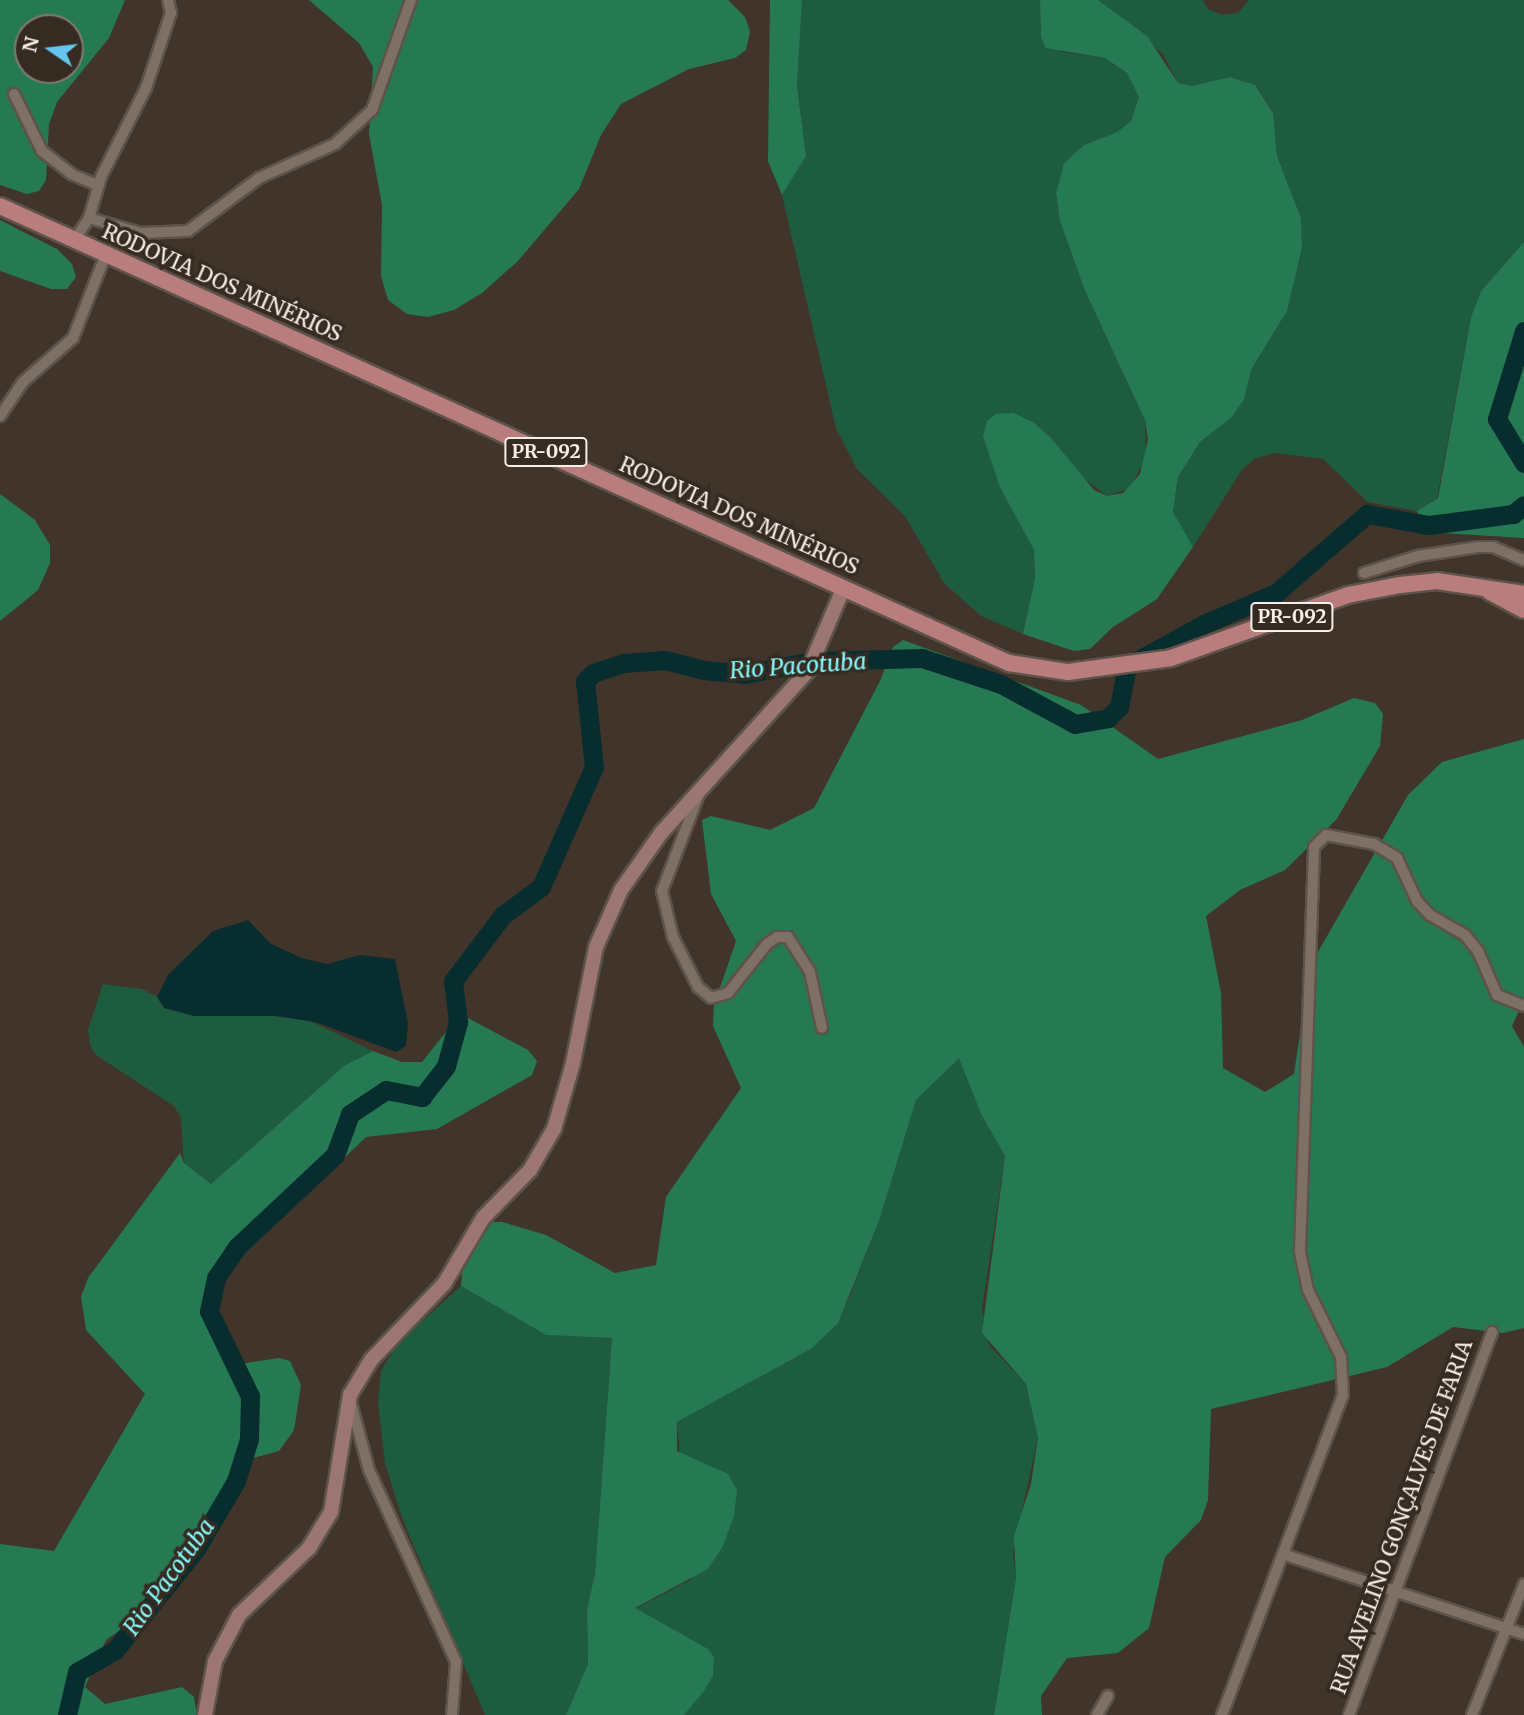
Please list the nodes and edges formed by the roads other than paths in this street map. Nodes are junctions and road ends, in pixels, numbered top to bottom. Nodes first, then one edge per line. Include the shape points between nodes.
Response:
1 (168, 0) edge
2 (411, 0) edge
3 (14, 94) dead end
4 (99, 186) junction
5 (0, 206) edge
6 (89, 218) junction
7 (75, 239) junction
8 (106, 254) junction
9 (0, 416) edge
10 (1524, 560) edge
11 (1364, 573) dead end
12 (844, 587) junction
13 (1488, 590) junction
14 (1524, 594) edge
15 (1524, 610) edge
16 (701, 789) junction
17 (1524, 1006) edge
18 (821, 1028) dead end
19 (1492, 1332) dead end
20 (350, 1395) junction
21 (1283, 1553) junction
22 (1524, 1584) edge
23 (1396, 1588) junction
24 (1508, 1627) junction
25 (1524, 1634) edge
26 (1108, 1696) dead end
27 (205, 1715) edge
28 (452, 1715) edge
29 (1097, 1715) edge
30 (1222, 1715) edge
31 (1349, 1715) edge
32 (1472, 1715) edge

1 - 4 street via 172,13 146,88
2 - 6 street via 372,110 335,144 259,178 188,231 141,233
3 - 4 street via 42,151 71,174
4 - 6 street
5 - 7 main road, RODOVIA DOS MINÉRIOS / PR-092
6 - 7 street
7 - 8 main road, RODOVIA DOS MINÉRIOS / PR-092
8 - 9 street via 73,338 23,382
8 - 12 main road, RODOVIA DOS MINÉRIOS / PR-092
10 - 11 street via 1493,547 1478,547 1418,556
12 - 13 main road, RODOVIA DOS MINÉRIOS / PR-092 via 1009,663 1068,672 1171,658 1348,595 1437,581
12 - 16 street via 808,671
13 - 14 main road, RODOVIA DOS MINÉRIOS / PR-092
13 - 15 main road, RODOVIA DOS MINÉRIOS / PR-092
16 - 18 street via 662,891 673,937 698,987 711,998 729,993 767,944 788,937 810,972
16 - 20 street via 661,833 621,890 596,947 573,1063 554,1129 530,1170 483,1218 444,1284 371,1360
17 - 21 street via 1497,995 1478,951 1465,935 1430,915 1417,901 1397,858 1374,844 1326,835 1314,846 1300,1251 1308,1290 1341,1357 1344,1374 1343,1395
19 - 23 street, RUA AVELINO GONÇALVES DE FARIA
20 - 27 street via 331,1512 309,1548 239,1615 215,1661
20 - 28 street via 369,1470 456,1662
21 - 23 street
21 - 30 street
22 - 24 street
23 - 24 street
23 - 31 street, RUA AVELINO GONÇALVES DE FARIA
24 - 25 street
24 - 32 street
26 - 29 street

